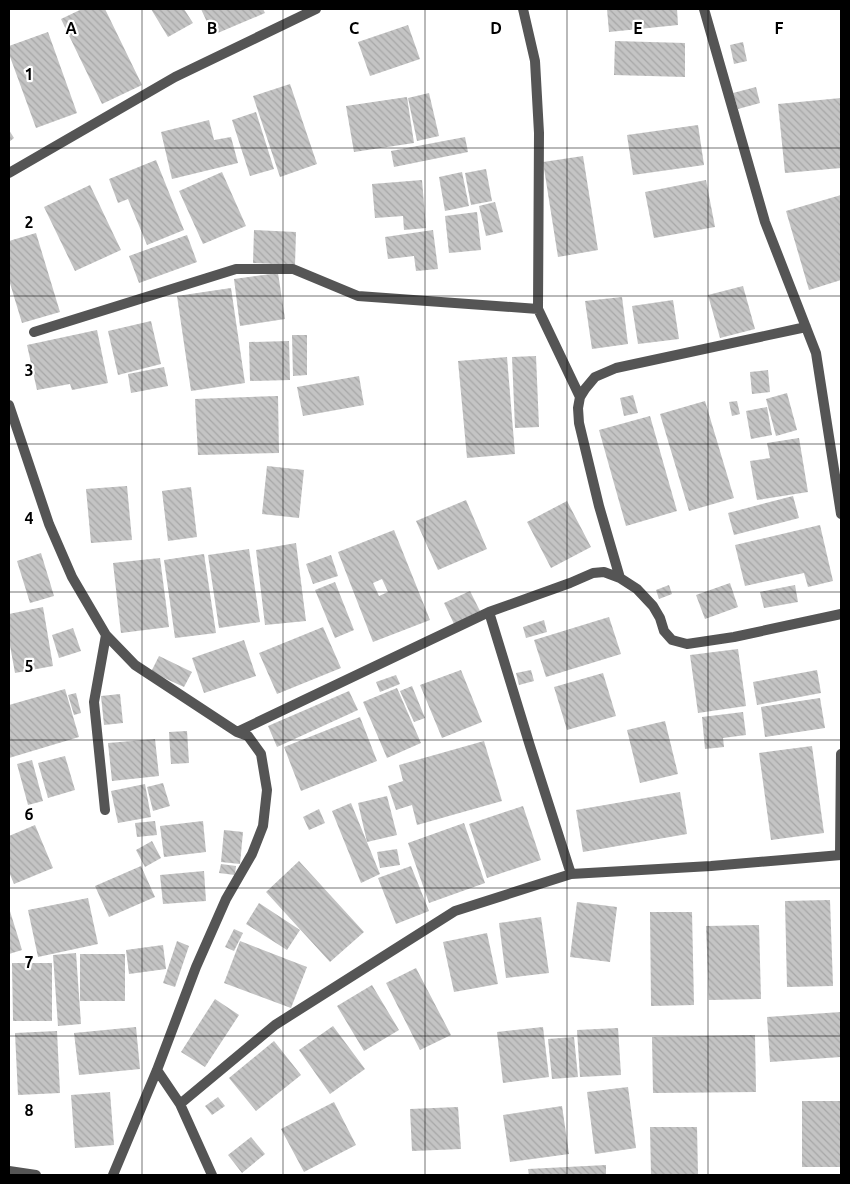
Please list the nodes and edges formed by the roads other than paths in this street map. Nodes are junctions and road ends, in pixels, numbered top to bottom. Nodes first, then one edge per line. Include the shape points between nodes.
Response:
1 (316, 9) edge
2 (523, 9) edge
3 (704, 9) edge
4 (9, 173) edge
5 (538, 309) junction
6 (806, 327) junction
7 (34, 332) dead end
8 (580, 397) junction
9 (9, 405) edge
10 (841, 514) edge
11 (620, 578) junction
12 (489, 612) junction
13 (841, 614) edge
14 (106, 635) junction
15 (237, 732) junction
16 (841, 754) edge
17 (105, 810) dead end
18 (841, 855) edge
19 (571, 874) junction
20 (157, 1070) junction
21 (180, 1104) junction
22 (9, 1171) edge
23 (36, 1175) edge
24 (113, 1175) edge
25 (212, 1175) edge

1 - 4 street via 175,77
2 - 5 street via 535,60 539,133
3 - 6 street via 766,222
5 - 7 street via 358,296 293,269 236,269
5 - 8 street
6 - 8 street via 616,368 595,377
6 - 10 street via 816,353
8 - 11 street via 579,423
9 - 14 street via 49,524 72,577
11 - 12 street via 604,572 593,574
11 - 13 street via 637,589 653,606 664,631 672,640 687,644
12 - 15 street
12 - 19 street
14 - 15 street via 135,665
14 - 17 street via 94,702
15 - 20 street via 248,736 260,754 267,790 263,826 196,967
16 - 18 street
18 - 19 street
19 - 21 street via 455,911 276,1025
20 - 21 street
20 - 24 street
21 - 25 street
22 - 23 street

